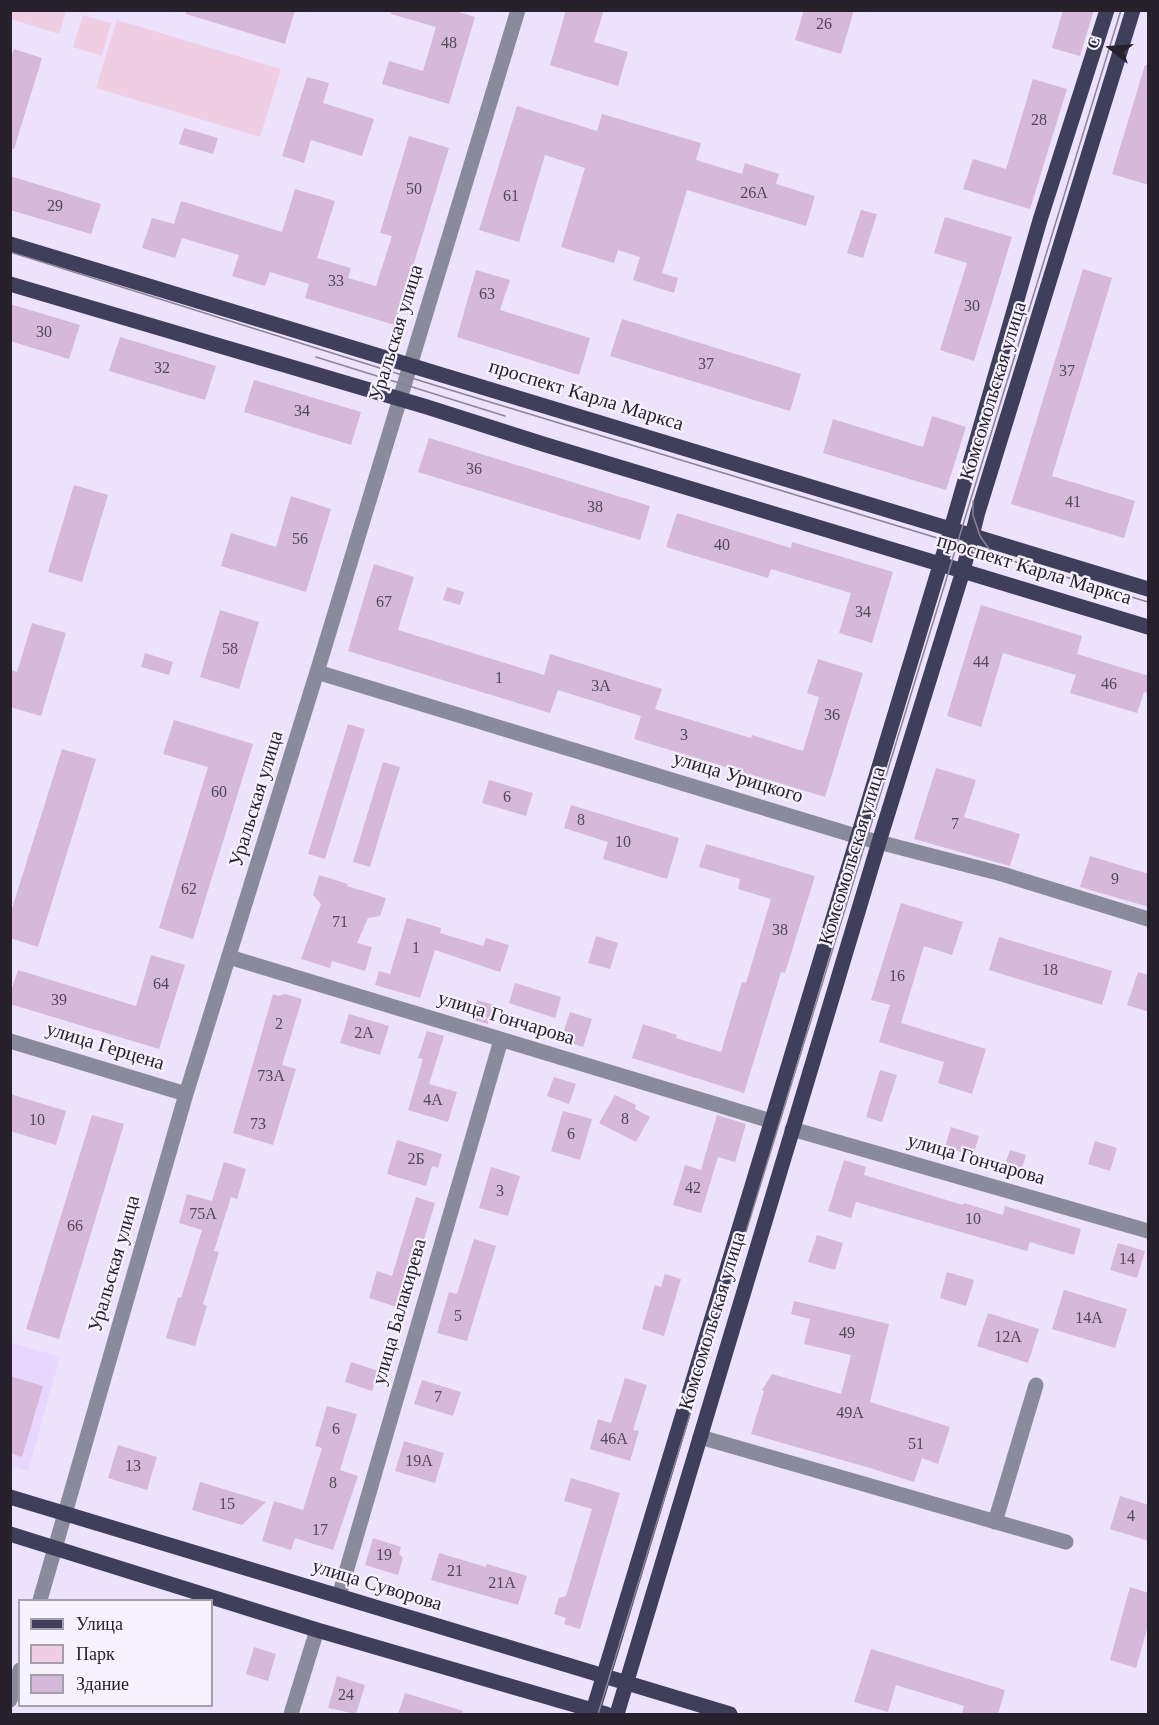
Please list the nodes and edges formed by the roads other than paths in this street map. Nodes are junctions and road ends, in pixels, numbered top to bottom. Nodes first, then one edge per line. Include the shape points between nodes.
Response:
1 (518, 10) edge
2 (1107, 10) edge
3 (1133, 10) edge
4 (10, 244) edge
5 (10, 284) edge
6 (409, 364) junction
7 (399, 399) junction
8 (951, 530) junction
9 (973, 536) junction
10 (941, 565) junction
11 (963, 571) junction
12 (1149, 589) edge
13 (1149, 627) edge
14 (317, 672) junction
15 (859, 837) junction
16 (879, 842) junction
17 (1149, 919) edge
18 (229, 957) junction
19 (501, 1040) junction
20 (10, 1041) edge
21 (186, 1094) junction
22 (771, 1121) junction
23 (792, 1129) junction
24 (1149, 1231) edge
25 (1036, 1386) dead end
26 (700, 1437) junction
27 (10, 1497) edge
28 (65, 1514) junction
29 (995, 1522) junction
30 (10, 1534) edge
31 (1066, 1542) dead end
32 (56, 1548) junction
33 (339, 1596) junction
34 (40, 1599) edge
35 (317, 1630) junction
36 (18, 1676) edge
37 (603, 1676) junction
38 (626, 1683) junction
39 (10, 1700) edge
40 (597, 1713) edge
41 (291, 1714) edge
42 (617, 1714) edge
43 (730, 1714) edge

1 - 6 street, Уральская улица
2 - 8 main road, Комсомольская улица via 1040,220
3 - 9 main road, Комсомольская улица
4 - 6 main road, проспект Карла Маркса
5 - 7 main road, проспект Карла Маркса
6 - 7 street, Уральская улица
6 - 8 main road, проспект Карла Маркса
7 - 10 main road, проспект Карла Маркса
7 - 14 street, Уральская улица
8 - 9 main road, проспект Карла Маркса
8 - 10 main road, Комсомольская улица
9 - 11 main road, Комсомольская улица
9 - 12 main road, проспект Карла Маркса
10 - 11 main road, проспект Карла Маркса
10 - 15 main road, Комсомольская улица
11 - 13 main road, проспект Карла Маркса
11 - 16 main road, Комсомольская улица
14 - 15 street, улица Урицкого
14 - 18 street, Уральская улица
15 - 16 street, улица Урицкого
15 - 22 main road, Комсомольская улица
16 - 17 street, улица Урицкого
16 - 23 main road, Комсомольская улица
18 - 19 street, улица Гончарова
18 - 21 street, Уральская улица
19 - 22 street, улица Гончарова
19 - 33 street, улица Балакирева
20 - 21 street, улица Герцена
21 - 28 street, Уральская улица
22 - 37 main road, Комсомольская улица
23 - 24 street, улица Гончарова
23 - 26 main road, Комсомольская улица
25 - 29 street
26 - 29 street
26 - 38 main road, Комсомольская улица
27 - 28 main road, улица Суворова
28 - 32 street, Уральская улица
28 - 33 main road, улица Суворова
29 - 31 street
30 - 32 main road
32 - 34 street, Уральская улица
32 - 35 main road
33 - 37 main road, улица Суворова
35 - 40 main road
35 - 41 street
36 - 39 street
37 - 38 main road, улица Суворова
37 - 40 main road, Комсомольская улица
38 - 42 main road, Комсомольская улица
38 - 43 main road, улица Суворова

